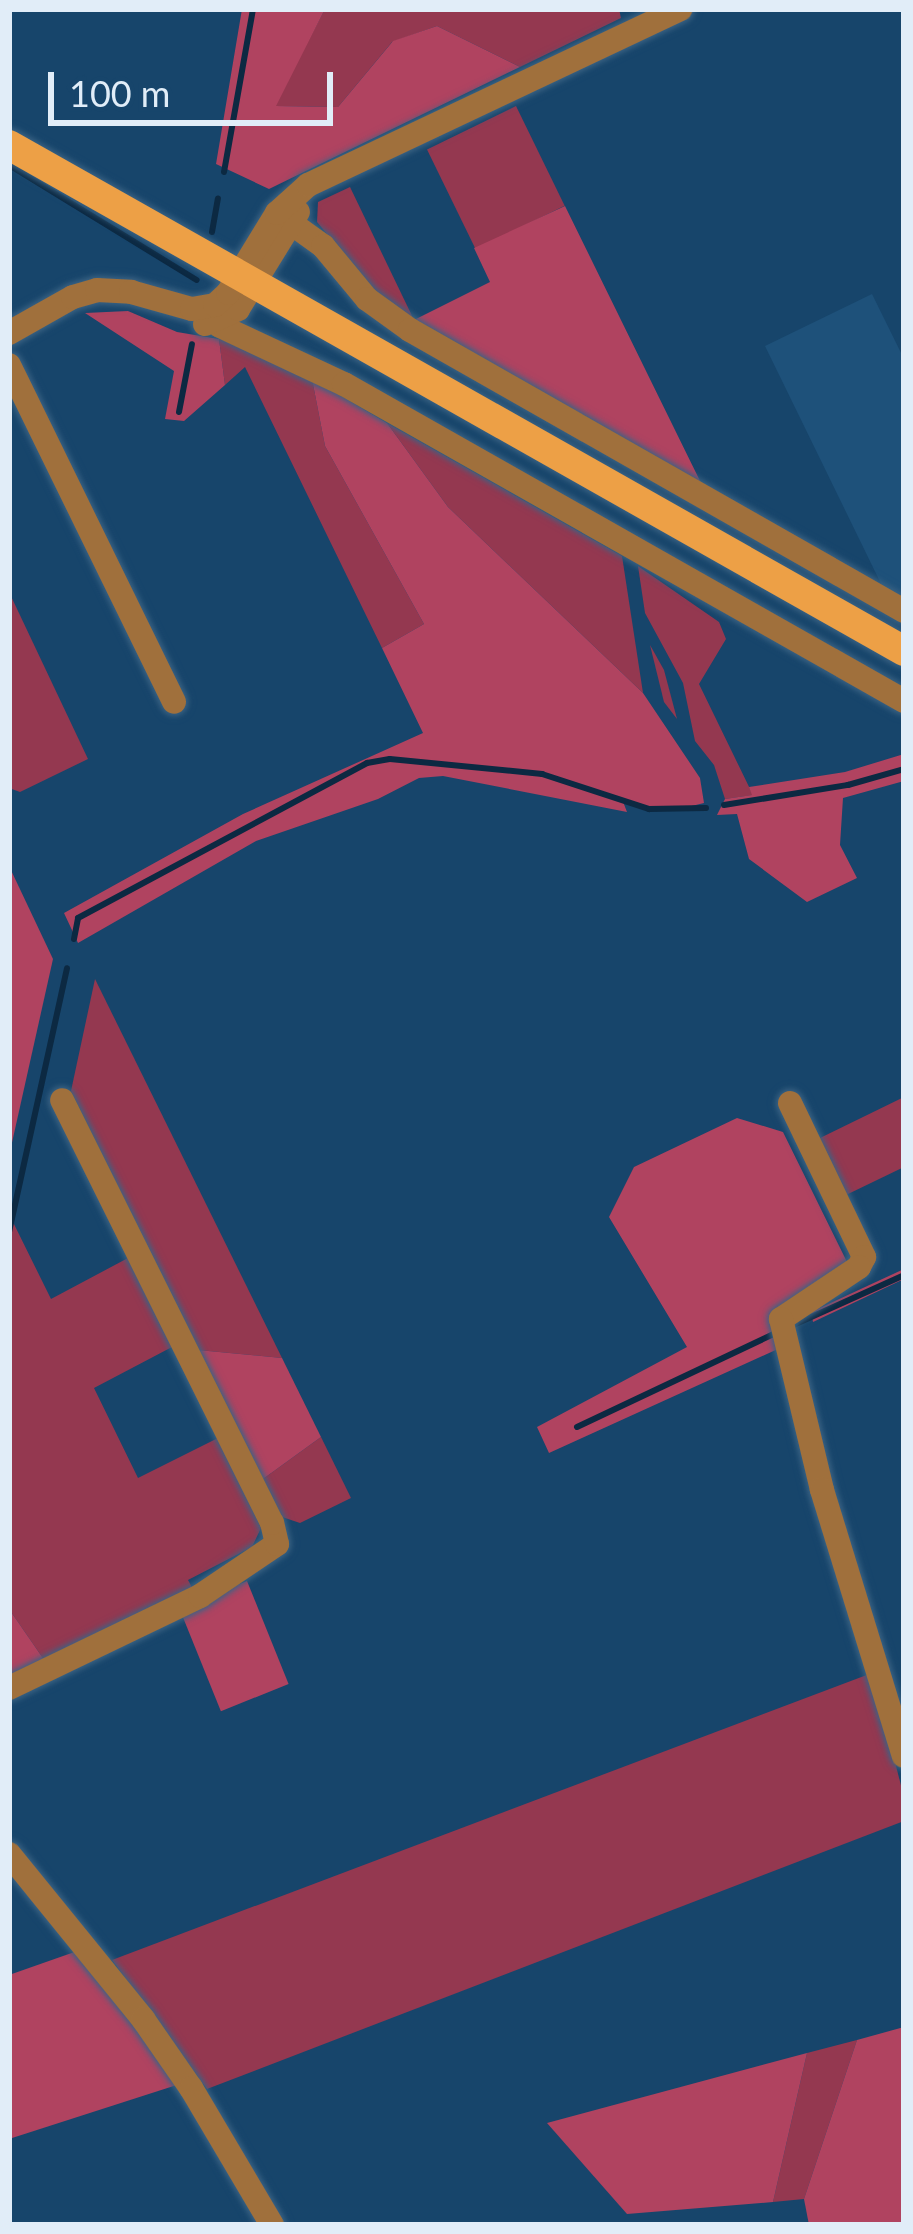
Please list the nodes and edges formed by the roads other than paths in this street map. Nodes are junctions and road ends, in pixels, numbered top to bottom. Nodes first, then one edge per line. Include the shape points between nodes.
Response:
1 (680, 9) edge
2 (9, 145) edge
3 (284, 218) junction
4 (246, 280) junction
5 (211, 315) junction
6 (19, 328) edge
7 (9, 365) edge
8 (904, 611) edge
9 (904, 651) edge
10 (904, 701) edge
11 (174, 702) dead end
12 (62, 1100) dead end
13 (790, 1103) dead end
14 (9, 1688) edge
15 (904, 1756) edge
16 (9, 1854) edge
17 (19, 1881) edge
18 (272, 2225) edge

1 - 3 street via 348,169
2 - 4 main road
3 - 4 street
3 - 8 street via 410,330
4 - 5 street via 238,309
4 - 9 main road
5 - 6 street via 98,290
5 - 10 street
7 - 11 street
12 - 14 street via 277,1544 200,1596
13 - 15 street via 864,1257 781,1319 822,1490
16 - 17 street
17 - 18 street via 191,2088

